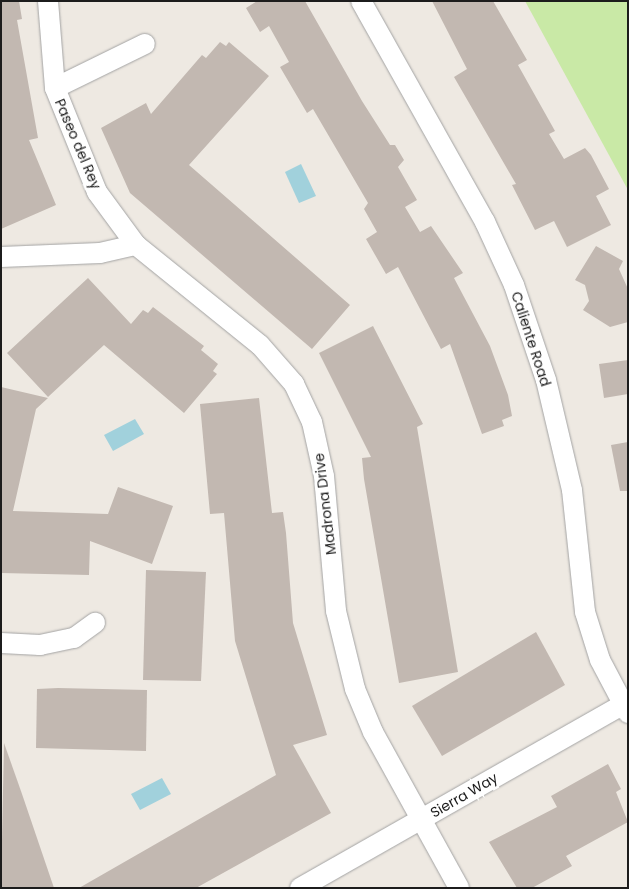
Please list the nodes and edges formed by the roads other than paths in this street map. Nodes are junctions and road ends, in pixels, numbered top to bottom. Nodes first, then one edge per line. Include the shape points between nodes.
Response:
1 (48, 1) edge
2 (361, 1) edge
3 (146, 44) dead end
4 (55, 88) junction
5 (136, 245) junction
6 (1, 257) edge
7 (95, 623) dead end
8 (1, 643) edge
9 (626, 707) edge
10 (422, 819) junction
11 (300, 888) edge
12 (459, 888) edge

1 - 4 street, Paseo del Rey
2 - 9 street, Caliente Road via 485,222 514,285 546,380 572,490 585,612 600,660
3 - 4 street
4 - 5 street, Paseo del Rey via 97,192
5 - 6 street via 100,253
5 - 10 street, Madrona Drive via 260,345 294,384 312,422 324,476 336,612 355,689 373,732
7 - 8 street via 74,638 40,645
9 - 10 street, Sierra Way
10 - 11 street, Sierra Way
10 - 12 street, Madrona Drive

